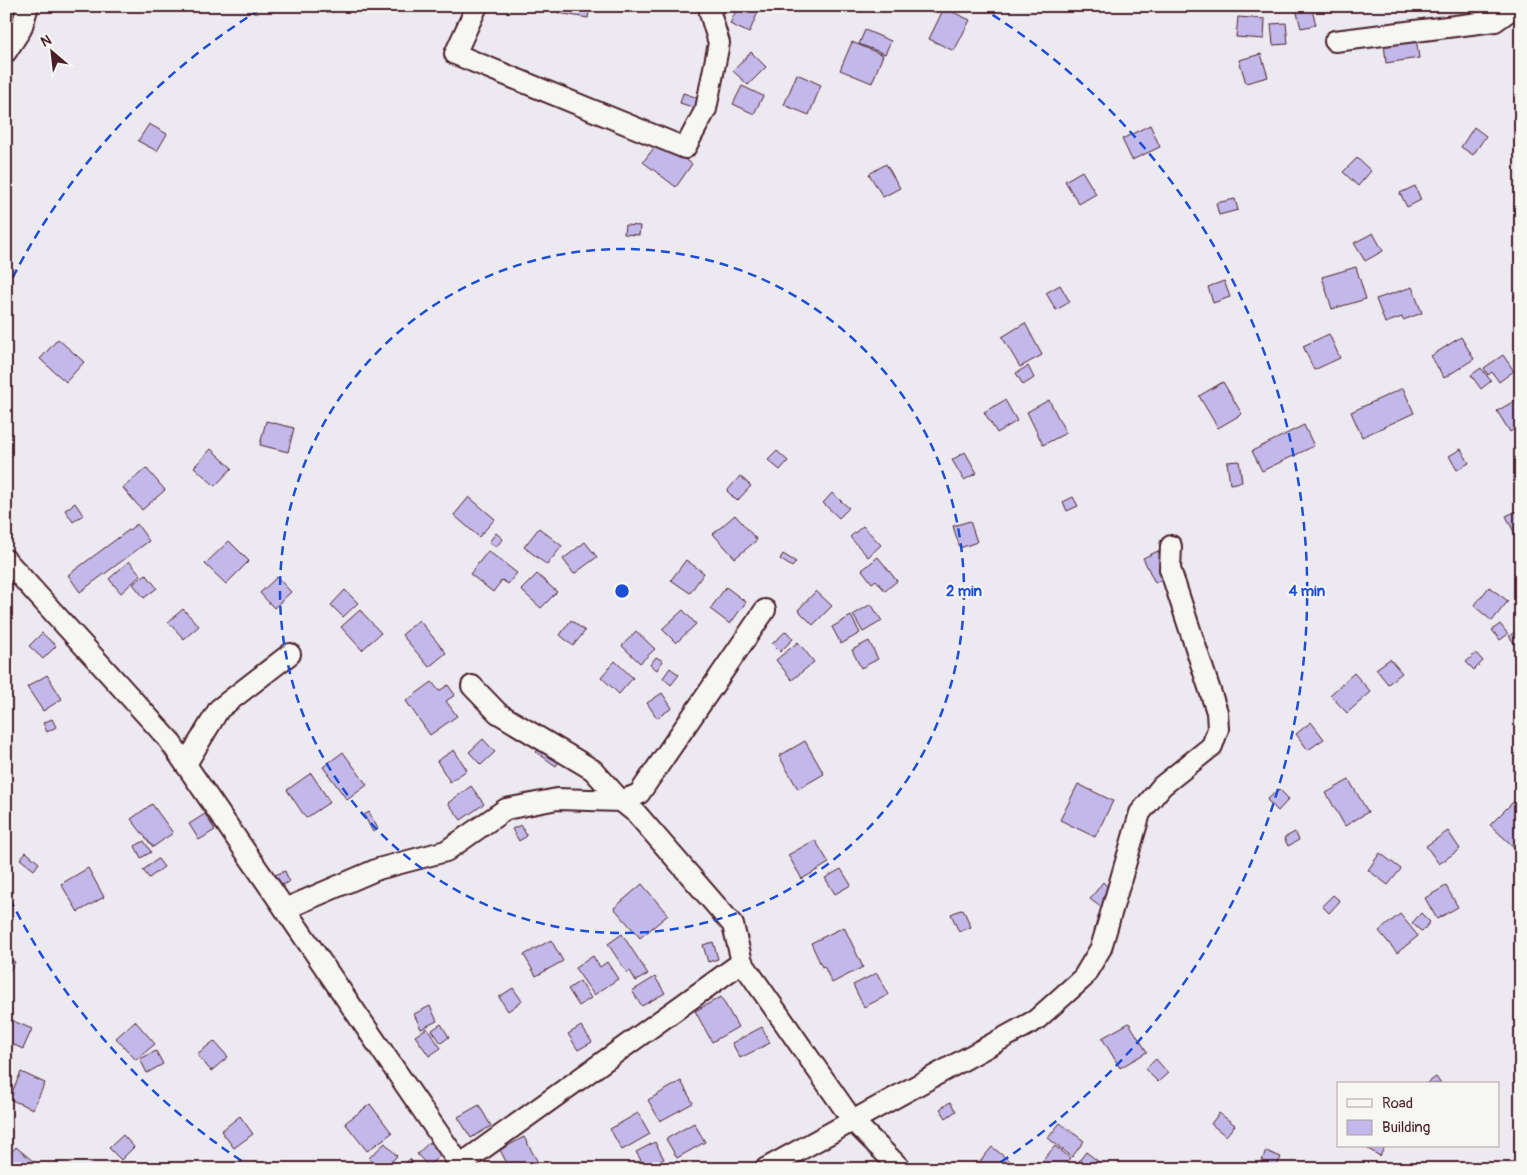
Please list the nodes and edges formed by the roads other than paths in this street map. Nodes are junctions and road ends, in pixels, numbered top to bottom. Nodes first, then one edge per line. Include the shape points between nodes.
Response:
1 (28, 6) edge
2 (477, 6) edge
3 (712, 6) edge
4 (1516, 6) edge
5 (1335, 41) dead end
6 (6, 52) edge
7 (1171, 546) dead end
8 (6, 560) edge
9 (765, 610) dead end
10 (290, 654) dead end
11 (472, 686) dead end
12 (186, 764) junction
13 (621, 801) junction
14 (285, 910) junction
15 (742, 962) junction
16 (852, 1121) junction
17 (461, 1167) edge
18 (766, 1169) edge
19 (901, 1169) edge

1 - 6 street via 21,29
2 - 3 street via 455,54 686,148 706,109 719,42 710,13
4 - 5 street via 1496,21
7 - 16 street via 1170,569 1217,712 1218,730 1212,746 1162,786 1140,813 1101,948 1083,978 1036,1020
8 - 12 street via 169,740
9 - 13 street via 639,794
10 - 12 street via 219,708
11 - 13 street via 498,713 593,770
12 - 14 street
13 - 14 street via 557,799 506,809 446,851 378,869
13 - 15 street via 636,813 733,924
14 - 17 street
15 - 16 street
15 - 17 street
16 - 18 street
16 - 19 street

